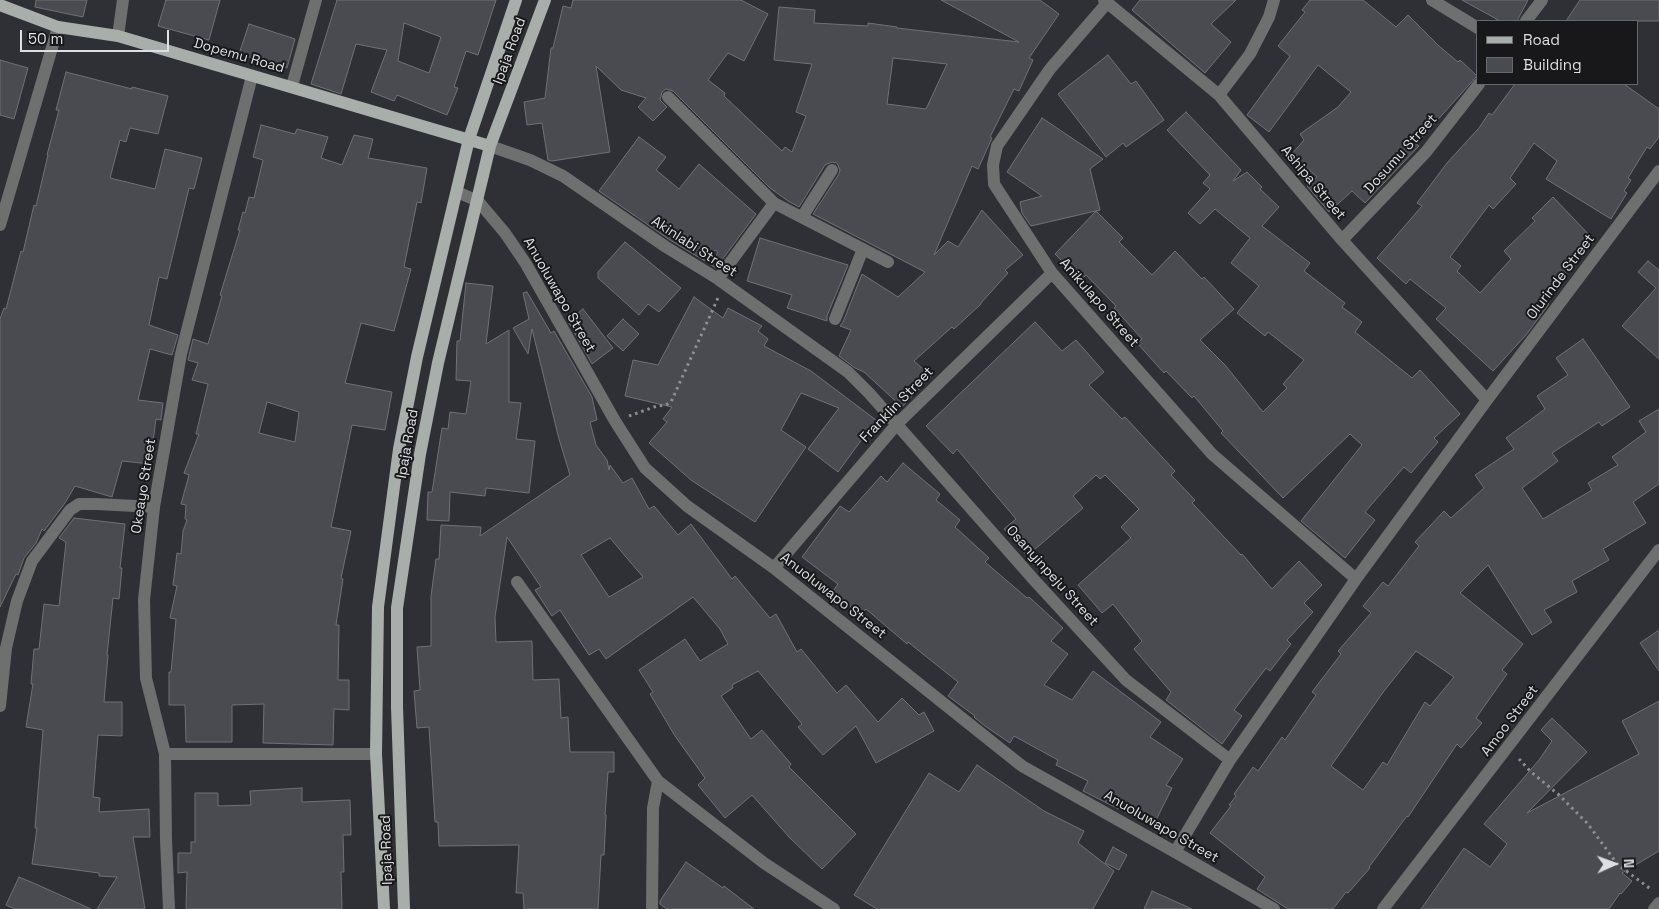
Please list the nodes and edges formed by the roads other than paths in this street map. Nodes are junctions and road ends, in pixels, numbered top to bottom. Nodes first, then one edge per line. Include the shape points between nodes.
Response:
1 (123, 0) edge
2 (316, 0) edge
3 (516, 0) edge
4 (545, 0) edge
5 (1274, 0) edge
6 (1432, 0) edge
7 (1542, 0) edge
8 (1105, 2) edge
9 (0, 5) edge
10 (1527, 20) edge
11 (58, 27) junction
12 (1476, 27) edge
13 (118, 36) junction
14 (252, 76) junction
15 (1478, 85) edge
16 (292, 86) junction
17 (1219, 95) junction
18 (668, 97) dead end
19 (469, 139) junction
20 (490, 146) junction
21 (832, 170) dead end
22 (1659, 171) edge
23 (457, 192) junction
24 (478, 201) junction
25 (774, 203) junction
26 (802, 217) junction
27 (0, 225) edge
28 (1342, 240) junction
29 (863, 249) junction
30 (888, 262) dead end
31 (1052, 273) junction
32 (721, 282) junction
33 (835, 319) dead end
34 (869, 393) joint
35 (1487, 400) junction
36 (897, 424) junction
37 (154, 508) junction
38 (1659, 550) edge
39 (774, 568) junction
40 (1356, 579) junction
41 (517, 582) dead end
42 (0, 706) edge
43 (165, 754) junction
44 (376, 754) junction
45 (1230, 760) junction
46 (658, 781) junction
47 (1175, 852) junction
48 (1659, 903) edge
49 (169, 909) edge
50 (384, 909) edge
51 (404, 909) edge
52 (652, 909) edge
53 (834, 909) edge
54 (1274, 909) edge
55 (1383, 909) edge
56 (1654, 909) edge

1 - 13 street
2 - 16 street
3 - 19 main road, Ipaja Road
4 - 20 main road, Ipaja Road
5 - 17 street via 1269,18 1250,54
6 - 12 street
7 - 10 street
8 - 17 street, Ashipa Street
8 - 31 street, Anikulapo Street via 1050,69 997,146 993,165 994,184
9 - 11 main road, Dopemu Road
11 - 13 main road, Dopemu Road
11 - 27 street
13 - 14 main road, Dopemu Road
14 - 16 main road, Dopemu Road
14 - 37 street, Okeayo Street via 181,354
15 - 28 street, Dosumu Street via 1426,152
16 - 19 main road, Dopemu Road
17 - 28 street, Ashipa Street
18 - 25 street
19 - 20 main road, Dopemu Road
19 - 23 main road, Ipaja Road
20 - 24 main road, Ipaja Road
20 - 32 street, Akinlabi Street via 562,176
21 - 26 street
22 - 35 street, Olurinde Street
23 - 24 street
23 - 44 main road, Ipaja Road via 417,357 399,449 378,607
24 - 39 street, Anuoluwapo Street via 526,264 615,422 645,468 687,506
24 - 51 main road, Ipaja Road via 438,363 420,454 397,608
25 - 26 street
25 - 32 street
26 - 29 street
28 - 35 street, Ashipa Street
29 - 30 street
29 - 33 street
31 - 36 street, Franklin Street
31 - 40 street, Anikulapo Street via 1212,454
32 - 34 street, Akinlabi Street via 848,372
34 - 36 street, Osanyinpeju Street
35 - 40 street, Olurinde Street
36 - 39 street, Franklin Street
36 - 45 street, Osanyinpeju Street via 1126,680
37 - 42 street via 79,504 70,510 32,561 16,601 6,648
37 - 43 street, Okeayo Street via 144,600 146,678
38 - 55 street, Amoo Street
39 - 47 street, Anuoluwapo Street via 1022,766
40 - 45 street, Olurinde Street
41 - 46 street
43 - 44 street
43 - 49 street, Okeayo Street
44 - 50 main road, Ipaja Road
45 - 47 street, Olurinde Street
46 - 52 street via 653,808
46 - 53 street via 764,863
47 - 54 street, Anuoluwapo Street
48 - 56 street

